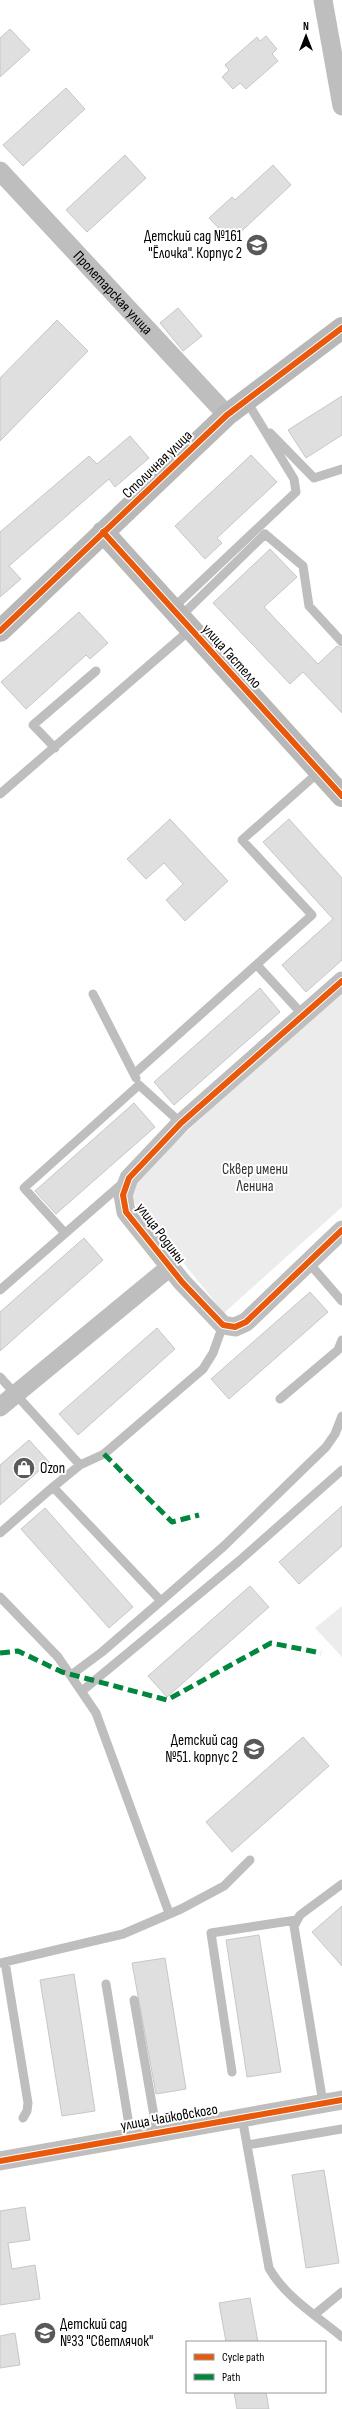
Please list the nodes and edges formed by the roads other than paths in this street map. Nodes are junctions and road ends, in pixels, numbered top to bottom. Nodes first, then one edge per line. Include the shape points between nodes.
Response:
1 (323, 0) edge
2 (342, 106) edge
3 (0, 171) edge
4 (342, 328) edge
5 (246, 400) junction
6 (227, 415) junction
7 (258, 421) junction
8 (342, 469) edge
9 (104, 532) junction
10 (181, 618) junction
11 (0, 631) edge
12 (342, 642) edge
13 (96, 671) dead end
14 (55, 748) junction
15 (320, 771) junction
16 (0, 794) edge
17 (342, 796) edge
18 (257, 965) junction
19 (342, 981) edge
20 (93, 994) dead end
21 (303, 1016) junction
22 (134, 1074) junction
23 (139, 1085) junction
24 (181, 1123) junction
25 (129, 1178) junction
26 (342, 1230) edge
27 (65, 1233) junction
28 (308, 1262) junction
29 (170, 1267) junction
30 (0, 1290) edge
31 (342, 1301) edge
32 (223, 1325) junction
33 (342, 1340) edge
34 (340, 1352) edge
35 (0, 1377) edge
36 (15, 1394) junction
37 (280, 1399) dead end
38 (0, 1407) edge
39 (342, 1416) edge
40 (80, 1465) junction
41 (342, 1470) edge
42 (53, 1487) junction
43 (0, 1533) edge
44 (0, 1597) edge
45 (161, 1601) junction
46 (71, 1675) junction
47 (82, 1691) junction
48 (250, 1860) dead end
49 (342, 1884) edge
50 (169, 1913) junction
51 (296, 1920) junction
52 (3, 1962) edge
53 (106, 1984) dead end
54 (134, 2000) dead end
55 (232, 2072) dead end
56 (342, 2100) edge
57 (323, 2103) junction
58 (242, 2117) junction
59 (22, 2118) dead end
60 (342, 2129) edge
61 (156, 2133) junction
62 (131, 2137) junction
63 (247, 2145) junction
64 (0, 2161) edge
65 (342, 2292) edge
66 (314, 2314) junction
67 (342, 2337) edge

1 - 2 street
3 - 6 street, Пролетарская улица
4 - 5 street, Столичная улица
5 - 6 street, Столичная улица
5 - 7 lane
6 - 9 street, Столичная улица
7 - 8 lane via 314,478
7 - 10 lane via 294,479 296,492
9 - 10 street, улица Гастелло
9 - 11 street, Столичная улица
10 - 12 lane via 265,534 303,566 309,606
10 - 14 lane
10 - 15 street, улица Гастелло
13 - 14 lane via 33,725
14 - 16 lane
15 - 17 street, улица Гастелло
15 - 18 lane via 242,840 312,915
18 - 21 lane
18 - 22 lane
19 - 21 street, улица Родины
20 - 22 lane
21 - 24 street, улица Родины
22 - 23 lane
23 - 24 lane
23 - 27 lane via 24,1188
24 - 25 street, улица Родины
25 - 27 lane
25 - 29 street, улица Родины via 123,1195 126,1212
26 - 28 street
27 - 30 lane
28 - 31 lane
28 - 32 street via 246,1322 235,1327
29 - 32 street, улица Родины
29 - 36 street, улица Родины
32 - 40 lane via 214,1353 203,1369 104,1454
33 - 34 lane
34 - 37 lane
35 - 36 lane
36 - 38 street, улица Родины
36 - 40 lane
39 - 45 lane via 326,1448 224,1546
40 - 42 lane
41 - 47 lane
42 - 43 lane
42 - 45 lane
44 - 46 lane via 58,1657
45 - 46 lane
46 - 47 lane
47 - 50 lane via 96,1713
48 - 50 lane via 224,1886
49 - 51 lane
50 - 52 lane via 123,1934
51 - 55 lane via 211,1932
51 - 57 lane via 294,1932
52 - 59 lane via 28,2102 27,2111
53 - 62 lane
54 - 61 lane
56 - 57 street, улица Чайковского
57 - 58 street, улица Чайковского
58 - 61 street, улица Чайковского
58 - 63 lane
60 - 63 lane
61 - 62 street, улица Чайковского
62 - 64 street, улица Чайковского
63 - 66 lane via 269,2268 286,2291
65 - 66 lane
66 - 67 lane

